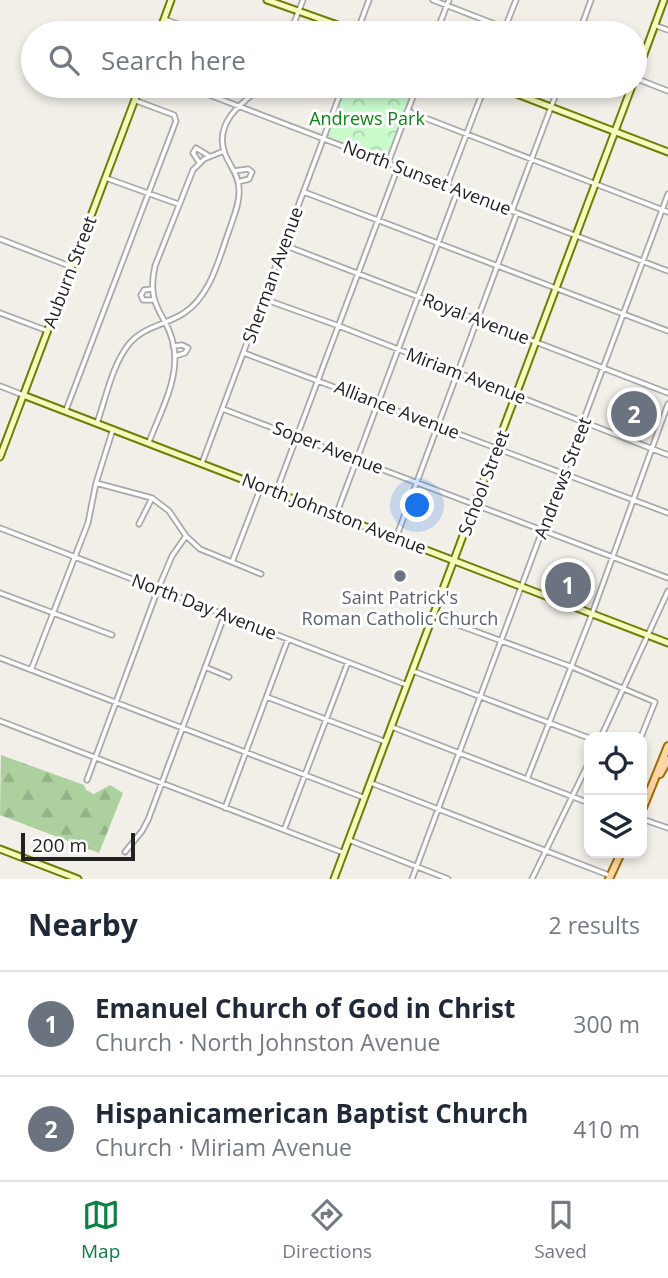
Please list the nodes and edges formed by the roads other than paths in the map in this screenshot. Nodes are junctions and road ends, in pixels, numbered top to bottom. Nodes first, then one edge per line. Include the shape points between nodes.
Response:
1 (172, 0) edge
2 (267, 0) edge
3 (303, 0) edge
4 (369, 0) edge
5 (433, 0) edge
6 (516, 0) edge
7 (591, 0) edge
8 (664, 0) edge
9 (448, 3) edge
10 (298, 12) junction
11 (164, 19) joint
12 (169, 21) edge
13 (295, 21) edge
14 (324, 21) edge
15 (362, 21) edge
16 (441, 21) edge
17 (484, 21) edge
18 (508, 21) edge
19 (583, 21) edge
20 (654, 25) junction
21 (668, 30) edge
22 (647, 45) edge
23 (647, 83) edge
24 (668, 91) edge
25 (218, 98) edge
26 (247, 98) edge
27 (337, 98) edge
28 (412, 98) edge
29 (481, 98) edge
30 (526, 98) edge
31 (554, 98) edge
32 (628, 98) edge
33 (134, 100) joint
34 (237, 105) junction
35 (550, 107) junction
36 (407, 111) junction
37 (615, 132) junction
38 (467, 135) junction
39 (324, 139) junction
40 (224, 151) junction
41 (668, 152) edge
42 (209, 156) junction
43 (532, 159) junction
44 (199, 162) junction
45 (388, 163) junction
46 (398, 167) junction
47 (234, 171) junction
48 (106, 178) junction
49 (238, 182) junction
50 (596, 183) junction
51 (447, 186) junction
52 (458, 190) junction
53 (148, 192) junction
54 (304, 192) junction
55 (668, 194) edge
56 (178, 204) junction
57 (662, 209) junction
58 (512, 211) junction
59 (668, 212) edge
60 (517, 213) junction
61 (379, 220) junction
62 (577, 236) junction
63 (0, 239) edge
64 (438, 242) junction
65 (284, 245) junction
66 (643, 261) junction
67 (496, 265) junction
68 (72, 267) junction
69 (668, 271) edge
70 (360, 274) junction
71 (557, 288) junction
72 (152, 289) junction
73 (418, 296) junction
74 (153, 299) junction
75 (264, 299) junction
76 (0, 313) edge
77 (623, 314) junction
78 (477, 319) junction
79 (163, 321) junction
80 (339, 326) junction
81 (48, 331) junction
82 (668, 331) edge
83 (537, 342) junction
84 (173, 346) junction
85 (399, 351) junction
86 (244, 353) junction
87 (175, 356) junction
88 (603, 368) junction
89 (457, 372) junction
90 (318, 381) junction
91 (0, 386) edge
92 (668, 393) edge
93 (23, 395) junction
94 (517, 395) junction
95 (379, 403) junction
96 (668, 404) edge
97 (223, 409) junction
98 (66, 410) junction
99 (584, 421) junction
100 (96, 423) junction
101 (438, 425) junction
102 (113, 429) junction
103 (298, 436) junction
104 (149, 443) junction
105 (497, 448) junction
106 (653, 449) junction
107 (668, 455) edge
108 (0, 457) edge
109 (358, 459) junction
110 (202, 463) junction
111 (564, 475) junction
112 (417, 481) junction
113 (96, 483) junction
114 (261, 486) junction
115 (276, 492) junction
116 (152, 498) junction
117 (633, 500) junction
118 (476, 506) junction
119 (668, 513) edge
120 (336, 515) junction
121 (139, 524) dead end
122 (0, 528) edge
123 (542, 531) junction
124 (186, 536) junction
125 (396, 538) junction
126 (612, 556) junction
127 (74, 557) junction
128 (454, 561) junction
129 (232, 562) junction
130 (261, 574) dead end
131 (668, 578) edge
132 (522, 587) junction
133 (158, 589) junction
134 (668, 591) edge
135 (0, 593) edge
136 (53, 614) junction
137 (225, 614) junction
138 (592, 614) junction
139 (434, 616) junction
140 (112, 635) dead end
141 (648, 636) junction
142 (288, 639) junction
143 (501, 643) junction
144 (668, 643) edge
145 (0, 658) edge
146 (348, 662) junction
147 (205, 667) junction
148 (572, 667) junction
149 (31, 670) junction
150 (413, 671) junction
151 (229, 677) dead end
152 (407, 685) junction
153 (623, 688) junction
154 (267, 697) junction
155 (482, 697) junction
156 (116, 702) junction
157 (326, 719) junction
158 (0, 721) edge
159 (548, 723) junction
160 (392, 727) junction
161 (183, 728) junction
162 (603, 732) edge
163 (643, 732) edge
164 (584, 736) edge
165 (386, 742) junction
166 (668, 746) edge
167 (246, 752) junction
168 (460, 753) junction
169 (95, 757) junction
170 (668, 760) edge
171 (584, 773) edge
172 (305, 775) junction
173 (656, 778) junction
174 (527, 779) junction
175 (87, 780) dead end
176 (162, 783) junction
177 (370, 783) junction
178 (573, 796) junction
179 (365, 798) junction
180 (647, 799) edge
181 (584, 801) edge
182 (225, 808) junction
183 (438, 810) junction
184 (647, 821) edge
185 (668, 828) edge
186 (284, 830) junction
187 (349, 840) junction
188 (0, 849) edge
189 (546, 850) junction
190 (125, 852) dead end
191 (344, 853) junction
192 (619, 858) edge
193 (416, 867) junction
194 (610, 877) edge
195 (78, 879) edge
196 (334, 879) edge
197 (412, 879) edge
198 (448, 879) edge
199 (532, 879) edge

1 - 11 main road
2 - 10 main road
3 - 10 street
4 - 15 street
5 - 9 street
6 - 18 street
7 - 19 street
8 - 20 main road
9 - 16 street
9 - 17 street
10 - 13 street
10 - 14 main road
11 - 12 street
20 - 21 street
20 - 22 main road
23 - 24 street
25 - 34 street, North Sunset Avenue
26 - 34 street
27 - 39 street, Sherman Avenue
28 - 36 street
29 - 38 street
30 - 35 main road
31 - 35 street
32 - 37 main road, School Street
33 - 48 main road, Auburn Street
33 - 53 street via 176,119
34 - 39 street, North Sunset Avenue
34 - 40 street via 226,125
35 - 37 main road
35 - 43 street
36 - 38 street
36 - 45 street
37 - 41 main road
37 - 50 main road, School Street
38 - 43 street
38 - 51 street
39 - 45 street, North Sunset Avenue
39 - 54 street, Sherman Avenue
40 - 42 street
40 - 47 street
42 - 44 street
42 - 44 street via 194,148
43 - 50 street
43 - 58 street
44 - 56 street
45 - 46 street, North Sunset Avenue
46 - 51 street, North Sunset Avenue
46 - 61 street
47 - 49 street
47 - 49 street via 252,172 249,179
48 - 53 street
48 - 68 main road, Auburn Street
49 - 79 street via 237,206 205,291 184,313
50 - 57 street
50 - 62 main road, School Street
51 - 52 street, North Sunset Avenue
52 - 58 street, North Sunset Avenue
52 - 64 street
53 - 56 street
53 - 98 street
54 - 61 street
54 - 65 street, Sherman Avenue
55 - 57 street, Andrews Street
56 - 72 street via 155,266
57 - 59 street
57 - 66 street, Andrews Street
58 - 60 street, North Sunset Avenue
60 - 62 street, North Sunset Avenue
60 - 67 street
61 - 64 street
61 - 70 street
62 - 66 street, North Sunset Avenue
62 - 71 main road, School Street
63 - 68 street
64 - 67 street
64 - 73 street
65 - 70 street, Royal Avenue
65 - 75 street, Sherman Avenue
66 - 69 street, North Sunset Avenue
66 - 77 street, Andrews Street
67 - 71 street
67 - 78 street
68 - 81 main road, Auburn Street
70 - 73 street, Royal Avenue
70 - 80 street
71 - 77 street
71 - 83 main road, School Street
72 - 74 street
72 - 74 street via 141,297
73 - 78 street, Royal Avenue
73 - 85 street
74 - 79 street
75 - 80 street, Miriam Avenue
75 - 86 street, Sherman Avenue
76 - 81 street
77 - 82 street
77 - 88 street, Andrews Street
78 - 83 street, Royal Avenue
78 - 89 street
79 - 84 street
79 - 100 street via 140,334 125,350
80 - 85 street, Miriam Avenue
80 - 90 street
81 - 93 main road, Auburn Street
83 - 88 street, Royal Avenue
83 - 94 main road, School Street
84 - 87 street
84 - 87 street via 188,348
85 - 89 street, Miriam Avenue
85 - 95 street
86 - 90 street, Alliance Avenue
86 - 97 street, Sherman Avenue
87 - 104 street via 172,382
88 - 92 street, Royal Avenue
88 - 99 street, Andrews Street
89 - 94 street, Miriam Avenue
89 - 101 street
90 - 95 street, Alliance Avenue
90 - 103 street
91 - 93 street, North Johnston Avenue
93 - 98 main road, North Johnston Avenue
93 - 108 main road, Auburn Street
94 - 99 street, Miriam Avenue
94 - 105 main road, School Street
95 - 101 street, Alliance Avenue
95 - 109 street
96 - 106 street
97 - 103 street, Soper Avenue
97 - 110 street, Sherman Avenue
98 - 100 main road, North Johnston Avenue
99 - 106 street, Miriam Avenue
99 - 111 street, Andrews Street
100 - 102 main road, North Johnston Avenue
101 - 105 street, Alliance Avenue
101 - 112 street
102 - 104 main road, North Johnston Avenue
102 - 113 street
103 - 109 street, Soper Avenue
103 - 115 street
104 - 110 main road, North Johnston Avenue
105 - 111 street, Alliance Avenue
105 - 118 main road, School Street
106 - 107 street, Miriam Avenue
106 - 117 street
109 - 112 street, Soper Avenue
109 - 120 street
110 - 114 main road, North Johnston Avenue
111 - 117 street, Alliance Avenue
111 - 123 street, Andrews Street
112 - 118 street, Soper Avenue
112 - 125 street
113 - 116 street
113 - 127 street via 88,523
114 - 115 main road, North Johnston Avenue
114 - 129 street
115 - 120 main road, North Johnston Avenue
116 - 121 street
116 - 124 street
117 - 119 street, Alliance Avenue
117 - 126 street
118 - 123 street, Soper Avenue
118 - 128 main road, School Street
120 - 125 main road, North Johnston Avenue
122 - 127 street, North Day Avenue
123 - 126 street, Soper Avenue
123 - 132 street, Andrews Street
124 - 129 street via 200,549
124 - 133 street
125 - 128 main road, North Johnston Avenue
126 - 131 street, Soper Avenue
126 - 138 street
127 - 133 street, North Day Avenue
127 - 136 street
128 - 132 main road, North Johnston Avenue
128 - 139 main road, School Street
129 - 130 street
132 - 138 main road, North Johnston Avenue
132 - 143 street, Andrews Street
133 - 137 street, North Day Avenue
133 - 156 street
134 - 141 street
135 - 136 street
136 - 140 street
136 - 149 street
137 - 142 street, North Day Avenue
137 - 147 street
138 - 141 main road, North Johnston Avenue
138 - 148 street
139 - 143 street
139 - 150 main road, School Street
141 - 144 main road, North Johnston Avenue
141 - 153 street
142 - 146 street, North Day Avenue
142 - 154 street
143 - 148 street
143 - 155 street, Andrews Street
145 - 149 street
146 - 152 street, North Day Avenue
146 - 157 street
147 - 151 street
147 - 161 street
148 - 153 street
148 - 159 street
149 - 156 street
150 - 152 main road, School Street
150 - 155 street
152 - 160 main road, School Street
153 - 162 street
153 - 163 street via 655,702
154 - 157 street
154 - 167 street
155 - 159 street
155 - 168 street, Andrews Street
156 - 161 street
156 - 169 street
157 - 165 street
157 - 172 street
158 - 169 street
159 - 164 street
159 - 174 street
160 - 165 main road, School Street
160 - 168 street
161 - 167 street
161 - 176 street
165 - 177 main road, School Street
166 - 173 main road
167 - 172 street
167 - 182 street
168 - 174 street
168 - 183 street, Andrews Street
169 - 175 street
169 - 176 street
170 - 173 main road
171 - 178 street
172 - 179 street
172 - 186 street
173 - 180 main road
174 - 178 street
176 - 182 street
176 - 190 street via 142,831
177 - 179 main road, School Street
177 - 183 street
178 - 181 street
178 - 189 street
179 - 187 main road, School Street
182 - 186 street
183 - 189 street
183 - 193 street, Andrews Street
184 - 185 street
186 - 191 street
187 - 191 main road, School Street
187 - 193 street
188 - 195 main road
189 - 194 street
189 - 199 street
191 - 196 main road, School Street
192 - 194 main road
193 - 197 street, Andrews Street
193 - 198 street

